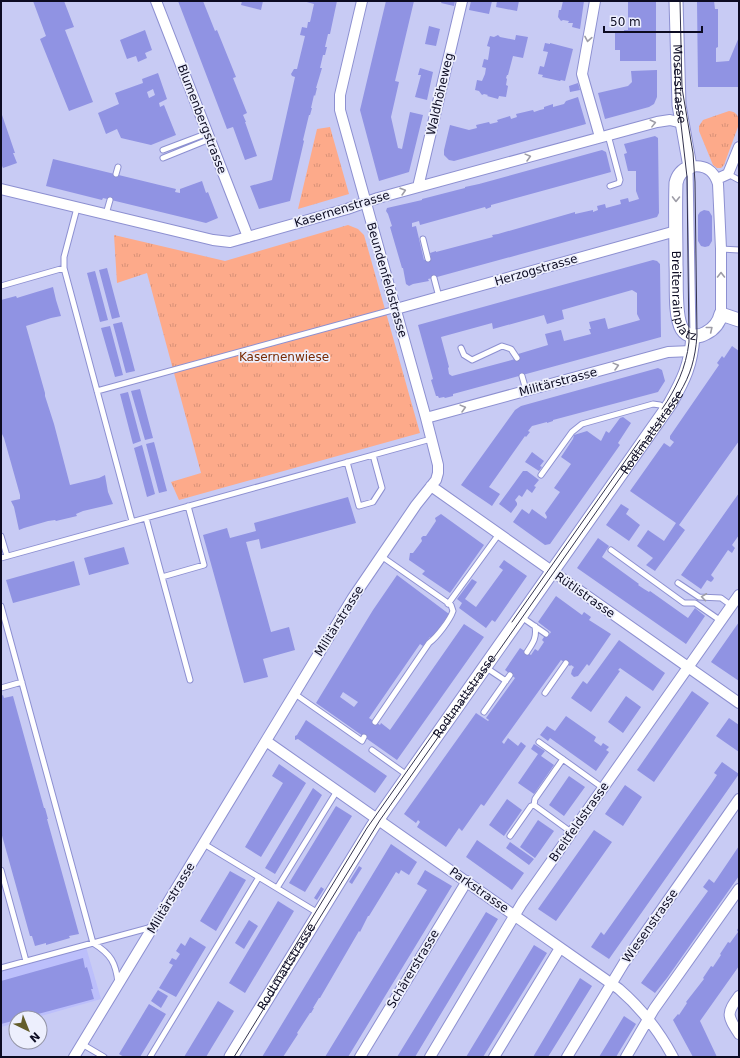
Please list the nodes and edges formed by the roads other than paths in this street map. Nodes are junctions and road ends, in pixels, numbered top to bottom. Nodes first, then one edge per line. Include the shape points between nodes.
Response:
1 (156, 1) edge
2 (362, 1) edge
3 (462, 1) edge
4 (595, 1) edge
5 (676, 1) edge
6 (682, 123) junction
7 (209, 136) junction
8 (604, 136) junction
9 (739, 147) edge
10 (163, 150) dead end
11 (163, 158) dead end
12 (118, 167) dead end
13 (690, 167) junction
14 (116, 174) dead end
15 (728, 174) junction
16 (717, 179) junction
17 (739, 180) edge
18 (610, 186) dead end
19 (418, 187) junction
20 (1, 189) edge
21 (110, 200) dead end
22 (365, 202) junction
23 (77, 208) junction
24 (106, 214) junction
25 (676, 231) junction
26 (248, 237) junction
27 (423, 239) dead end
28 (721, 249) junction
29 (739, 250) edge
30 (428, 258) dead end
31 (64, 268) junction
32 (434, 278) dead end
33 (1, 286) edge
34 (439, 297) junction
35 (396, 309) junction
36 (721, 314) junction
37 (739, 320) edge
38 (693, 336) junction
39 (461, 348) dead end
40 (692, 351) junction
41 (517, 358) dead end
42 (522, 376) dead end
43 (526, 390) junction
44 (97, 391) junction
45 (666, 409) junction
46 (426, 418) junction
47 (431, 439) junction
48 (373, 455) junction
49 (347, 462) junction
50 (541, 476) dead end
51 (431, 486) junction
52 (188, 506) junction
53 (146, 518) junction
54 (132, 522) junction
55 (498, 534) junction
56 (1, 536) edge
57 (611, 550) dead end
58 (381, 556) junction
59 (4, 557) edge
60 (551, 571) junction
61 (162, 577) junction
62 (678, 583) dead end
63 (739, 595) edge
64 (448, 604) junction
65 (1, 606) edge
66 (732, 606) junction
67 (520, 616) junction
68 (721, 621) junction
69 (535, 626) junction
70 (546, 634) dead end
71 (527, 652) dead end
72 (566, 663) dead end
73 (484, 666) junction
74 (688, 667) junction
75 (510, 675) dead end
76 (190, 680) dead end
77 (506, 681) junction
78 (22, 682) junction
79 (1, 688) edge
80 (545, 693) dead end
81 (295, 694) junction
82 (739, 703) edge
83 (484, 712) dead end
84 (375, 722) dead end
85 (364, 737) dead end
86 (266, 741) junction
87 (539, 742) dead end
88 (372, 750) dead end
89 (563, 759) junction
90 (408, 776) junction
91 (603, 788) junction
92 (337, 790) junction
93 (739, 799) edge
94 (534, 805) junction
95 (378, 818) junction
96 (571, 832) junction
97 (510, 836) dead end
98 (204, 844) junction
99 (1, 870) edge
100 (259, 877) junction
101 (467, 881) junction
102 (277, 888) junction
103 (739, 889) edge
104 (319, 914) junction
105 (515, 916) junction
106 (154, 927) junction
107 (93, 943) junction
108 (560, 948) junction
109 (26, 961) junction
110 (1, 968) edge
111 (611, 983) junction
112 (118, 985) junction
113 (739, 996) edge
114 (648, 1019) junction
115 (739, 1034) edge
116 (82, 1044) junction
117 (74, 1057) edge
118 (104, 1057) edge
119 (150, 1057) edge
120 (231, 1057) edge
121 (360, 1057) edge
122 (430, 1057) edge
123 (494, 1057) edge
124 (567, 1057) edge
125 (626, 1057) edge
126 (673, 1057) edge

1 - 7 street, Blumenbergstrasse
2 - 22 street, Beundenfeldstrasse via 339,102
3 - 19 street, Waldhöheweg
4 -> 8 street via 582,74
5 - 6 street, Moserstrasse via 678,101
8 -> 6 street, Kasernenstrasse via 663,120
6 - 13 street, Moserstrasse
7 - 10 lane
7 - 11 lane
7 - 26 street, Blumenbergstrasse
8 - 18 lane via 620,180 619,183
19 -> 8 street, Kasernenstrasse
9 - 15 street
12 - 14 lane
13 - 16 street via 707,168
13 -> 25 street, Breitenrainplatz via 681,172 676,180
13 - 38 lane
15 - 16 street
15 - 17 lane
16 - 28 street, Breitenrainplatz
22 -> 19 street, Kasernenstrasse
20 - 23 street, Kasernenstrasse
21 - 24 lane
22 - 26 street, Kasernenstrasse
22 - 35 street, Beundenfeldstrasse
23 - 24 street, Kasernenstrasse
23 - 31 lane via 64,257
24 - 26 street, Kasernenstrasse via 218,241 230,242
25 - 34 street, Herzogstrasse
25 - 38 street, Breitenrainplatz via 678,316 684,331
27 - 30 lane
28 - 29 lane
36 -> 28 street, Breitenrainplatz
31 - 33 lane
31 - 44 lane
32 - 34 lane
34 - 35 street, Herzogstrasse
35 - 44 lane
35 - 46 street, Beundenfeldstrasse
36 - 37 street
38 -> 36 street, Breitenrainplatz via 709,331 717,324
38 - 40 street, Rodtmattstrasse
39 - 41 lane via 464,355 472,360 502,346 511,349
43 -> 40 street, Militärstrasse via 668,352
40 - 45 street, Rodtmattstrasse via 685,378
42 - 43 lane
46 -> 43 street, Militärstrasse
44 - 54 lane
45 - 50 lane via 653,404 582,424 572,432
45 - 60 street, Rodtmattstrasse
46 - 47 street, Militärstrasse
47 - 48 lane
47 - 51 street, Militärstrasse via 438,473
48 - 49 lane
48 - 49 lane via 382,488 373,502 359,506
49 - 52 lane
51 - 55 street, Rütlistrasse
51 - 58 street, Militärstrasse
52 - 53 lane
52 - 61 lane via 204,565
53 - 54 lane
53 - 61 lane
54 - 59 lane
55 - 60 street, Rütlistrasse
55 - 64 lane
56 - 59 lane
57 - 68 lane via 684,603 695,603
58 - 64 lane
58 - 81 street, Militärstrasse
60 - 67 street, Rodtmattstrasse
60 - 74 street, Rütlistrasse
61 - 76 lane
66 -> 62 lane via 721,598 699,597
63 - 66 street, Breitfeldstrasse
64 - 84 lane via 453,609 451,616 429,643
65 - 78 lane
66 - 68 street, Breitfeldstrasse
67 - 69 lane
67 - 73 street, Rodtmattstrasse
68 - 74 street, Breitfeldstrasse
69 - 70 lane
69 - 71 lane via 534,641
72 - 80 lane
73 - 77 lane
73 - 90 street, Rodtmattstrasse
74 - 82 street, Rütlistrasse
74 - 91 street, Breitfeldstrasse
75 - 77 lane
77 - 83 lane
78 - 79 lane
78 - 107 lane
81 - 85 lane via 362,741
81 - 86 street, Militärstrasse
86 - 92 street, Parkstrasse
86 - 98 street, Militärstrasse
87 - 89 lane
88 - 90 lane
89 - 91 lane
89 - 94 lane via 534,799
90 - 95 street, Rodtmattstrasse
91 - 96 street, Breitfeldstrasse
92 - 95 street, Parkstrasse
92 - 102 lane
93 - 111 street, Wiesenstrasse
94 - 96 lane
94 - 97 lane
95 - 101 street, Parkstrasse
95 - 104 street, Rodtmattstrasse
96 - 105 street, Breitfeldstrasse
98 - 100 lane
98 - 106 street, Militärstrasse
99 - 109 lane
100 - 102 lane
100 - 119 lane
101 - 105 street, Parkstrasse
101 - 121 street, Schärerstrasse
102 - 104 lane
103 - 114 street
104 - 120 street, Rodtmattstrasse
105 - 108 street, Parkstrasse
105 - 122 street, Breitfeldstrasse
106 - 107 lane
106 - 112 street, Militärstrasse
107 - 109 lane
107 - 112 lane via 104,950 115,964
108 - 111 street, Parkstrasse
108 - 123 street
109 - 110 lane
111 - 114 street, Parkstrasse
111 - 124 street, Wiesenstrasse
112 - 116 street, Militärstrasse
113 - 115 street via 732,1004 729,1014
114 - 125 street
114 - 126 street, Parkstrasse
116 - 117 street, Militärstrasse
116 - 118 lane

